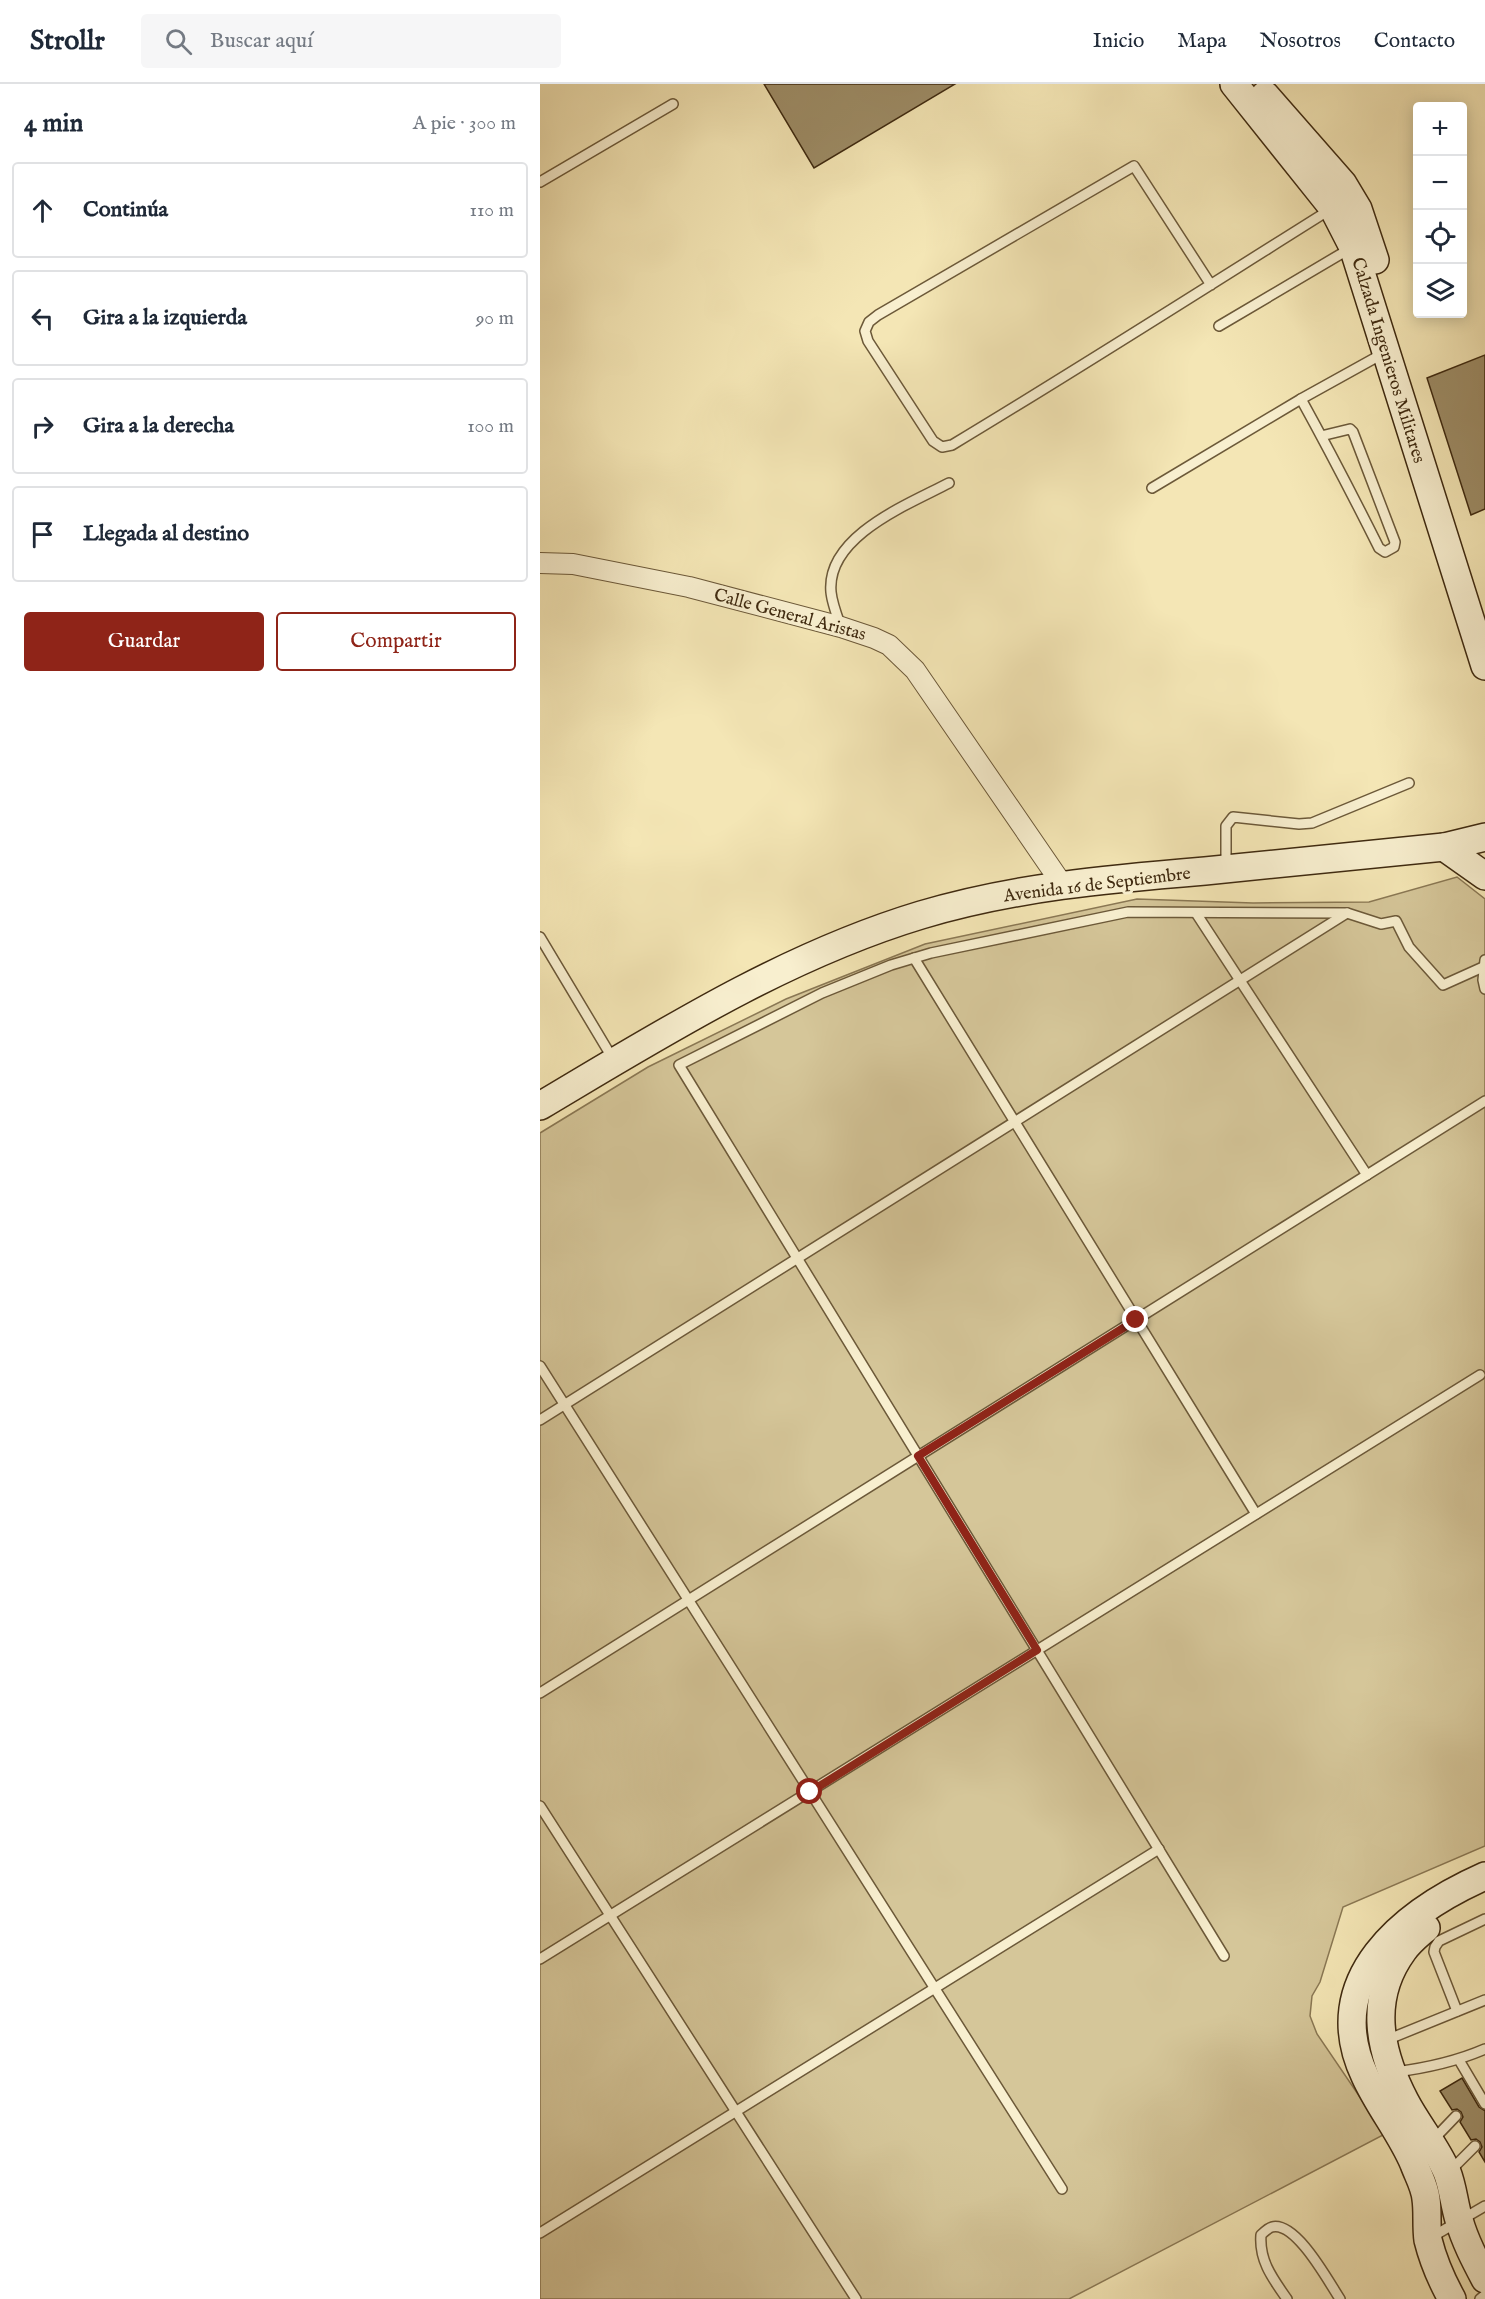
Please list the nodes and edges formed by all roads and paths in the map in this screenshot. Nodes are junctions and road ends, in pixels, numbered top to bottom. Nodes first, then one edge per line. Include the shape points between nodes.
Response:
1 (1234, 84) edge
2 (1256, 84) edge
3 (673, 104) dead end
4 (540, 182) edge
5 (1333, 208) junction
6 (1353, 247) junction
7 (1211, 285) junction
8 (1219, 326) dead end
9 (1386, 352) junction
10 (1301, 399) junction
11 (1321, 436) junction
12 (950, 483) dead end
13 (1152, 488) dead end
14 (540, 563) edge
15 (1485, 610) edge
16 (841, 627) junction
17 (1485, 666) edge
18 (1409, 783) dead end
19 (1485, 837) edge
20 (1444, 847) junction
21 (1226, 869) junction
22 (1485, 876) edge
23 (1062, 884) junction
24 (1197, 912) junction
25 (1347, 913) junction
26 (540, 937) edge
27 (914, 958) junction
28 (1484, 964) edge
29 (1241, 980) junction
30 (1485, 989) edge
31 (615, 1062) junction
32 (1485, 1101) edge
33 (540, 1106) edge
34 (1014, 1122) junction
35 (1367, 1175) junction
36 (797, 1259) junction
37 (1136, 1320) junction
38 (540, 1366) edge
39 (1480, 1375) dead end
40 (565, 1405) junction
41 (540, 1420) edge
42 (918, 1456) junction
43 (1256, 1514) junction
44 (688, 1600) junction
45 (1037, 1650) junction
46 (540, 1692) edge
47 (810, 1792) junction
48 (540, 1806) edge
49 (1159, 1849) junction
50 (1485, 1876) edge
51 (1485, 1894) edge
52 (610, 1916) junction
53 (1485, 1919) edge
54 (1224, 1956) dead end
55 (540, 1959) edge
56 (934, 1988) junction
57 (1485, 2000) edge
58 (1457, 2011) junction
59 (1369, 2046) junction
60 (1485, 2049) edge
61 (1459, 2060) junction
62 (1378, 2074) junction
63 (1485, 2104) edge
64 (736, 2111) junction
65 (1456, 2116) dead end
66 (1475, 2146) dead end
67 (1423, 2152) junction
68 (1437, 2184) junction
69 (1062, 2189) dead end
70 (1485, 2206) edge
71 (1459, 2220) junction
72 (540, 2233) edge
73 (1428, 2239) junction
74 (1485, 2279) edge
75 (1485, 2295) edge
76 (856, 2299) edge
77 (1287, 2299) edge
78 (1340, 2299) edge
79 (1452, 2299) edge
80 (1480, 2299) edge

1 - 5 main road, Calzada Ingenieros Militares
2 - 15 main road, Calzada Ingenieros Militares via 1343,184 1358,209
3 - 4 lane
5 - 6 main road, Calzada Ingenieros Militares
5 - 7 lane
6 - 8 lane
6 - 9 main road, Calzada Ingenieros Militares
7 - 7 lane via 1134,166 878,315 865,331 933,441 942,447
9 - 10 lane
9 - 17 main road, Calzada Ingenieros Militares
10 - 11 lane
10 - 13 lane
11 - 11 lane via 1345,428 1353,432 1394,537 1394,547 1385,552 1379,548
12 - 16 lane via 876,522 842,552 832,571 831,592
14 - 16 street, Calle General Aristas via 573,564 677,584
16 - 23 street, Calle General Aristas via 889,645 904,657
18 - 21 lane via 1312,823 1233,817 1226,826
19 - 20 main road, Avenida 16 de Septiembre
20 - 21 main road, Avenida 16 de Septiembre
20 - 22 main road
21 - 23 main road, Avenida 16 de Septiembre
23 - 31 main road, Avenida 16 de Septiembre via 982,898 877,930 758,981
24 - 25 lane
24 - 27 lane via 1128,912
24 - 29 lane
25 - 28 lane via 1381,924 1396,921 1409,947 1443,985
25 - 29 lane
26 - 31 lane
27 - 34 lane
27 - 36 lane via 822,993 679,1065
28 - 30 lane
29 - 34 lane
29 - 35 lane
31 - 33 main road, Avenida 16 de Septiembre
32 - 35 lane
34 - 36 lane
34 - 37 lane
35 - 37 lane
36 - 40 lane
36 - 42 lane
37 - 42 lane
37 - 43 lane
38 - 40 lane
39 - 43 lane
40 - 41 lane
40 - 44 lane
42 - 44 lane
42 - 45 lane
43 - 45 lane
44 - 46 lane
44 - 47 lane
45 - 47 lane
45 - 49 lane
47 - 52 lane
47 - 56 lane
48 - 52 lane
49 - 54 lane
49 - 56 lane
50 - 59 main road via 1434,1903 1399,1928 1376,1953 1352,2005 1352,2027
51 - 59 main road via 1433,1921 1404,1949 1384,1989 1379,2020
52 - 55 lane
52 - 64 lane
53 - 58 lane via 1439,1941 1435,1947
56 - 64 lane
56 - 69 lane
57 - 58 lane
58 - 59 lane
59 - 62 main road
60 - 61 lane
61 - 62 lane
61 - 63 lane
62 - 67 main road
64 - 72 lane
64 - 76 lane
65 - 67 lane
66 - 68 lane
67 - 68 main road
68 - 71 main road
68 - 73 main road
70 - 71 lane
71 - 73 lane
71 - 74 main road
73 - 79 main road
75 - 80 lane
77 - 78 lane via 1260,2249 1261,2235 1270,2227 1280,2226 1293,2233

